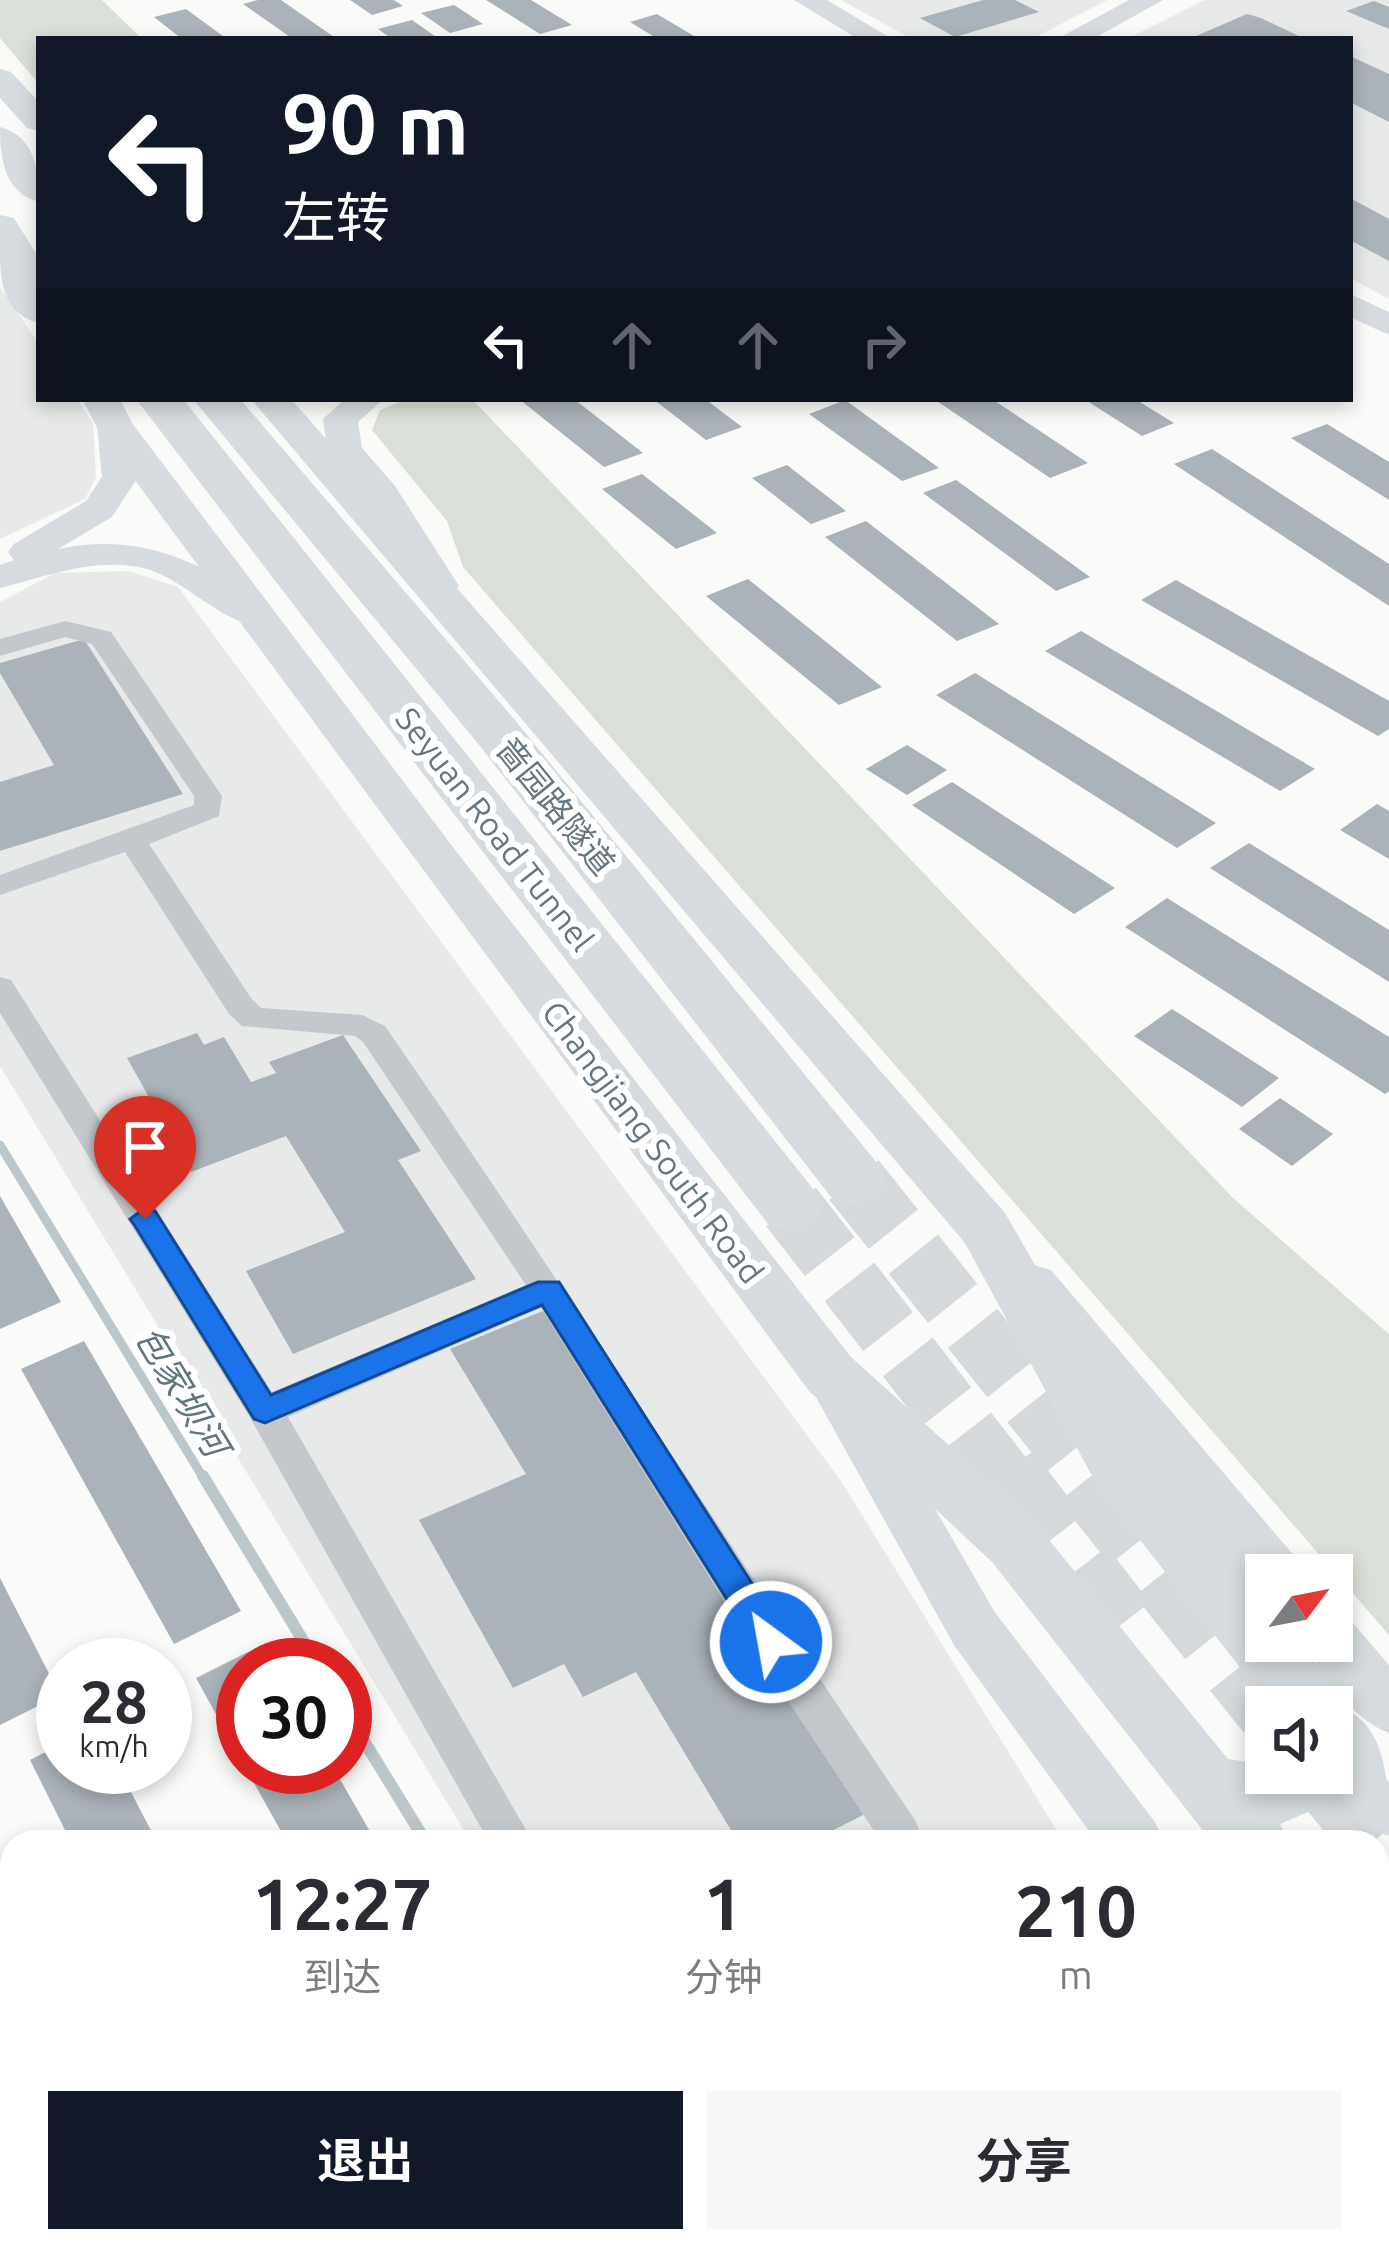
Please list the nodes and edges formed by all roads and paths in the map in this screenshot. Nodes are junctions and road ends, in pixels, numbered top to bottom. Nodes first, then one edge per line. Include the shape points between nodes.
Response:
1 (807, 0) edge
2 (1150, 0) edge
3 (873, 36) edge
4 (1077, 36) edge
5 (0, 79) edge
6 (36, 118) edge
7 (0, 139) edge
8 (36, 172) edge
9 (36, 186) edge
10 (0, 192) edge
11 (0, 227) edge
12 (36, 239) edge
13 (0, 265) edge
14 (36, 289) edge
15 (1353, 306) edge
16 (36, 308) edge
17 (1389, 326) edge
18 (170, 402) edge
19 (364, 402) edge
20 (109, 408) edge
21 (246, 423) edge
22 (0, 566) edge
23 (0, 577) edge
24 (451, 606) junction
25 (259, 617) junction
26 (0, 648) edge
27 (133, 840) junction
28 (0, 885) edge
29 (0, 988) edge
30 (628, 998) junction
31 (854, 1180) tunnel mouth
32 (791, 1207) tunnel mouth
33 (985, 1228) junction
34 (548, 1290) junction
35 (830, 1374) junction
36 (265, 1411) junction
37 (1258, 1554) edge
38 (1307, 1683) edge
39 (1371, 1706) edge
40 (1205, 1780) junction
41 (1278, 1794) edge
42 (1389, 1805) edge
43 (505, 1830) edge
44 (897, 1830) edge
45 (1124, 1830) edge
46 (1245, 1830) edge

1 - 3 street
2 - 4 street
5 - 6 main road
7 - 8 highway
7 - 9 highway
10 - 12 highway
11 - 14 highway
13 - 16 main road
15 - 17 street
18 - 21 highway
19 - 24 street via 340,419 345,450
20 - 22 street via 120,477 99,509
20 - 25 main road, Changjiang South Road
20 - 30 highway via 273,576 482,847
21 - 24 main road
21 - 30 highway, Seyuan Road Tunnel
21 - 31 highway, 啬园路隧道
23 - 25 street via 94,554 146,558 184,569
24 - 33 main road
25 - 35 main road, Changjiang South Road
26 - 27 street via 68,628 102,638 208,796 209,810 199,817
27 - 28 street
27 - 34 street via 253,1018 362,1026 374,1034
29 - 36 street
30 - 32 highway, Seyuan Road Tunnel
33 - 37 street
33 - 38 main road via 1119,1467
34 - 36 street
34 - 44 street
35 - 40 main road, Changjiang South Road via 1014,1543
35 - 45 street via 974,1628
36 - 43 street
38 - 39 street
39 - 42 main road
40 - 41 main road via 1242,1796
40 - 46 main road, Changjiang South Road

